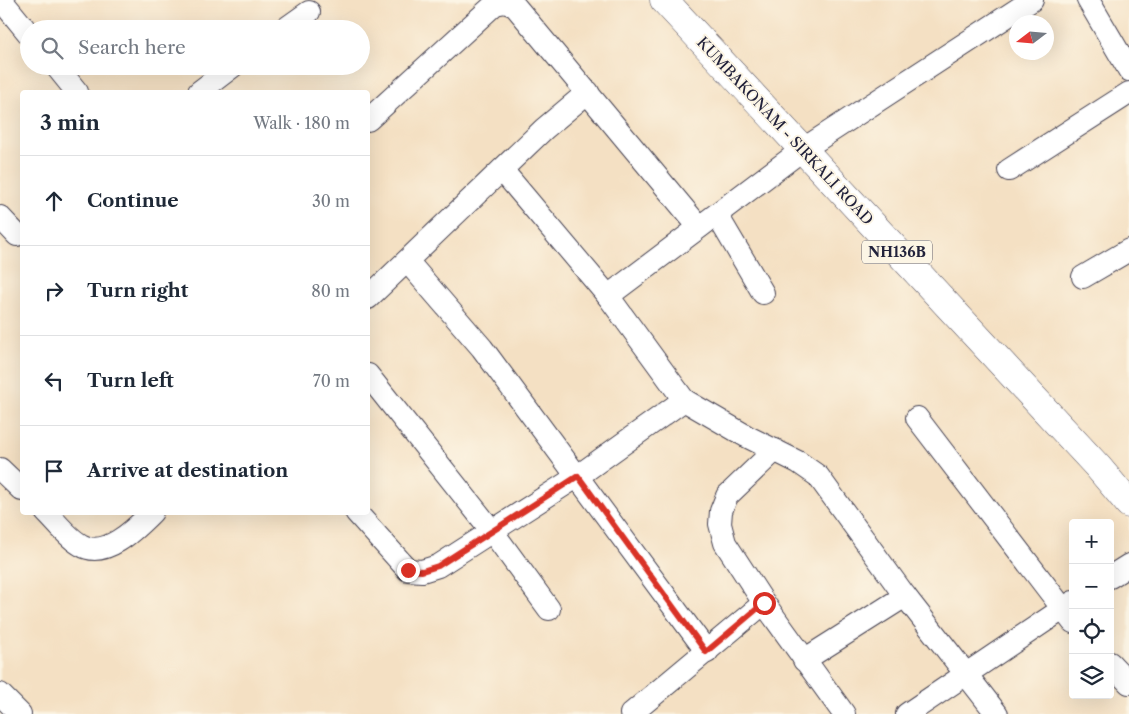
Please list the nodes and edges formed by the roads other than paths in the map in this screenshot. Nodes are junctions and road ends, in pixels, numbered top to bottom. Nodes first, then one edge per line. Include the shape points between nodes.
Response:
1 (664, 0) edge
2 (1032, 0) edge
3 (1088, 0) edge
4 (2, 2) edge
5 (309, 12) dead end
6 (298, 20) edge
7 (20, 23) edge
8 (1129, 70) edge
9 (63, 75) edge
10 (221, 75) edge
11 (75, 90) edge
12 (202, 90) edge
13 (588, 92) junction
14 (1129, 93) edge
15 (370, 118) edge
16 (802, 150) junction
17 (502, 170) junction
18 (1009, 170) dead end
19 (0, 217) edge
20 (708, 221) junction
21 (17, 235) dead end
22 (1129, 250) edge
23 (407, 261) junction
24 (1084, 276) dead end
25 (763, 293) dead end
26 (370, 296) edge
27 (608, 296) junction
28 (370, 378) edge
29 (684, 400) junction
30 (917, 418) dead end
31 (775, 450) junction
32 (0, 469) edge
33 (578, 476) junction
34 (20, 488) edge
35 (1129, 504) edge
36 (49, 515) edge
37 (149, 515) edge
38 (359, 515) edge
39 (492, 531) junction
40 (1129, 565) edge
41 (1114, 574) edge
42 (904, 596) junction
43 (764, 603) junction
44 (549, 610) dead end
45 (1069, 611) edge
46 (706, 652) junction
47 (804, 660) junction
48 (1114, 667) edge
49 (965, 674) junction
50 (1129, 683) edge
51 (0, 694) edge
52 (20, 714) edge
53 (631, 714) edge
54 (844, 714) edge
55 (907, 714) edge
56 (997, 714) edge

1 - 16 highway, KUMBAKONAM - SIRKALI ROAD / NH136B
2 - 16 street
3 - 8 street
4 - 7 street
5 - 6 street
9 - 11 street
10 - 12 street
13 - 15 street via 515,6 505,2 495,4
13 - 17 street
13 - 20 street
14 - 18 street
16 - 20 street
16 - 35 highway, KUMBAKONAM - SIRKALI ROAD / NH136B
17 - 23 street
17 - 27 street
19 - 21 street
20 - 25 street
20 - 27 street
22 - 24 street
23 - 26 street
23 - 33 street via 482,348
27 - 29 street
28 - 39 street
29 - 31 street
29 - 33 street
30 - 45 street
31 - 42 street via 818,476
31 - 43 street via 727,496 720,511 725,543
32 - 34 street
33 - 39 street
33 - 46 street
36 - 37 street via 82,546 100,548 120,540
38 - 39 street via 408,570 422,571 438,566
39 - 44 street
40 - 41 street
42 - 47 street
42 - 49 street
43 - 46 street
43 - 47 street
45 - 49 street
46 - 53 street
47 - 54 street
48 - 50 street
49 - 55 street
49 - 56 street
51 - 52 street

